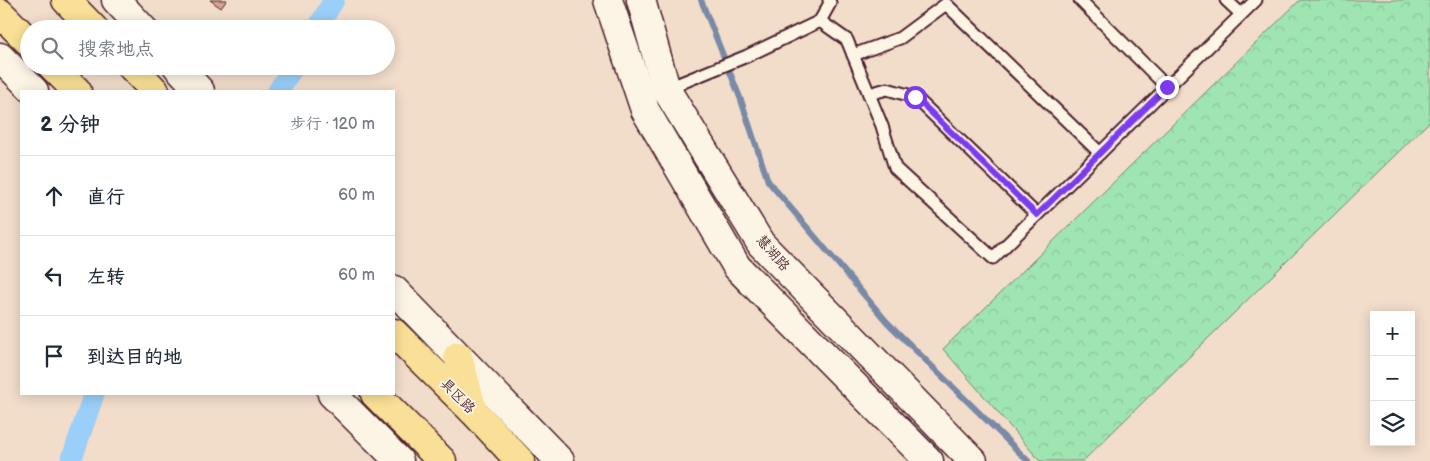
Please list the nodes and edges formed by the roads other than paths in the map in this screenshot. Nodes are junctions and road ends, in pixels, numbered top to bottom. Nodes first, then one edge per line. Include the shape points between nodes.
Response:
1 (66, 0) edge
2 (116, 0) edge
3 (608, 0) edge
4 (641, 0) edge
5 (829, 0) edge
6 (1080, 0) edge
7 (1226, 0) edge
8 (1256, 0) edge
9 (0, 13) edge
10 (1241, 14) junction
11 (85, 20) edge
12 (135, 20) edge
13 (820, 21) junction
14 (20, 33) edge
15 (853, 55) junction
16 (0, 57) edge
17 (61, 75) edge
18 (140, 75) edge
19 (185, 75) edge
20 (1167, 87) junction
21 (666, 89) junction
22 (33, 90) edge
23 (76, 90) edge
24 (154, 90) edge
25 (199, 90) edge
26 (869, 94) junction
27 (1100, 153) junction
28 (1037, 215) junction
29 (395, 291) edge
30 (395, 334) edge
31 (458, 356) junction
32 (333, 395) edge
33 (376, 395) edge
34 (473, 411) junction
35 (399, 461) edge
36 (442, 461) edge
37 (520, 461) edge
38 (560, 461) edge
39 (929, 461) edge
40 (973, 461) edge

1 - 11 main road
2 - 12 street
3 - 39 street via 645,110 737,267
4 - 21 street, 慧湖路
5 - 13 lane
6 - 20 lane
7 - 10 lane
8 - 10 lane
9 - 14 main road
10 - 20 lane
13 - 15 lane via 847,40
13 - 21 lane
15 - 26 lane
15 - 27 lane via 900,38 946,4
16 - 22 street
17 - 23 main road
18 - 24 main road
19 - 25 street
20 - 27 lane
21 - 40 street, 慧湖路 via 761,244
26 - 28 lane via 887,89 915,97
26 - 28 lane via 895,168 993,258
27 - 28 lane
29 - 31 street
30 - 34 main road, 具区路
31 - 34 main road
31 - 38 street
32 - 35 street
33 - 36 main road
34 - 37 main road, 具区路

